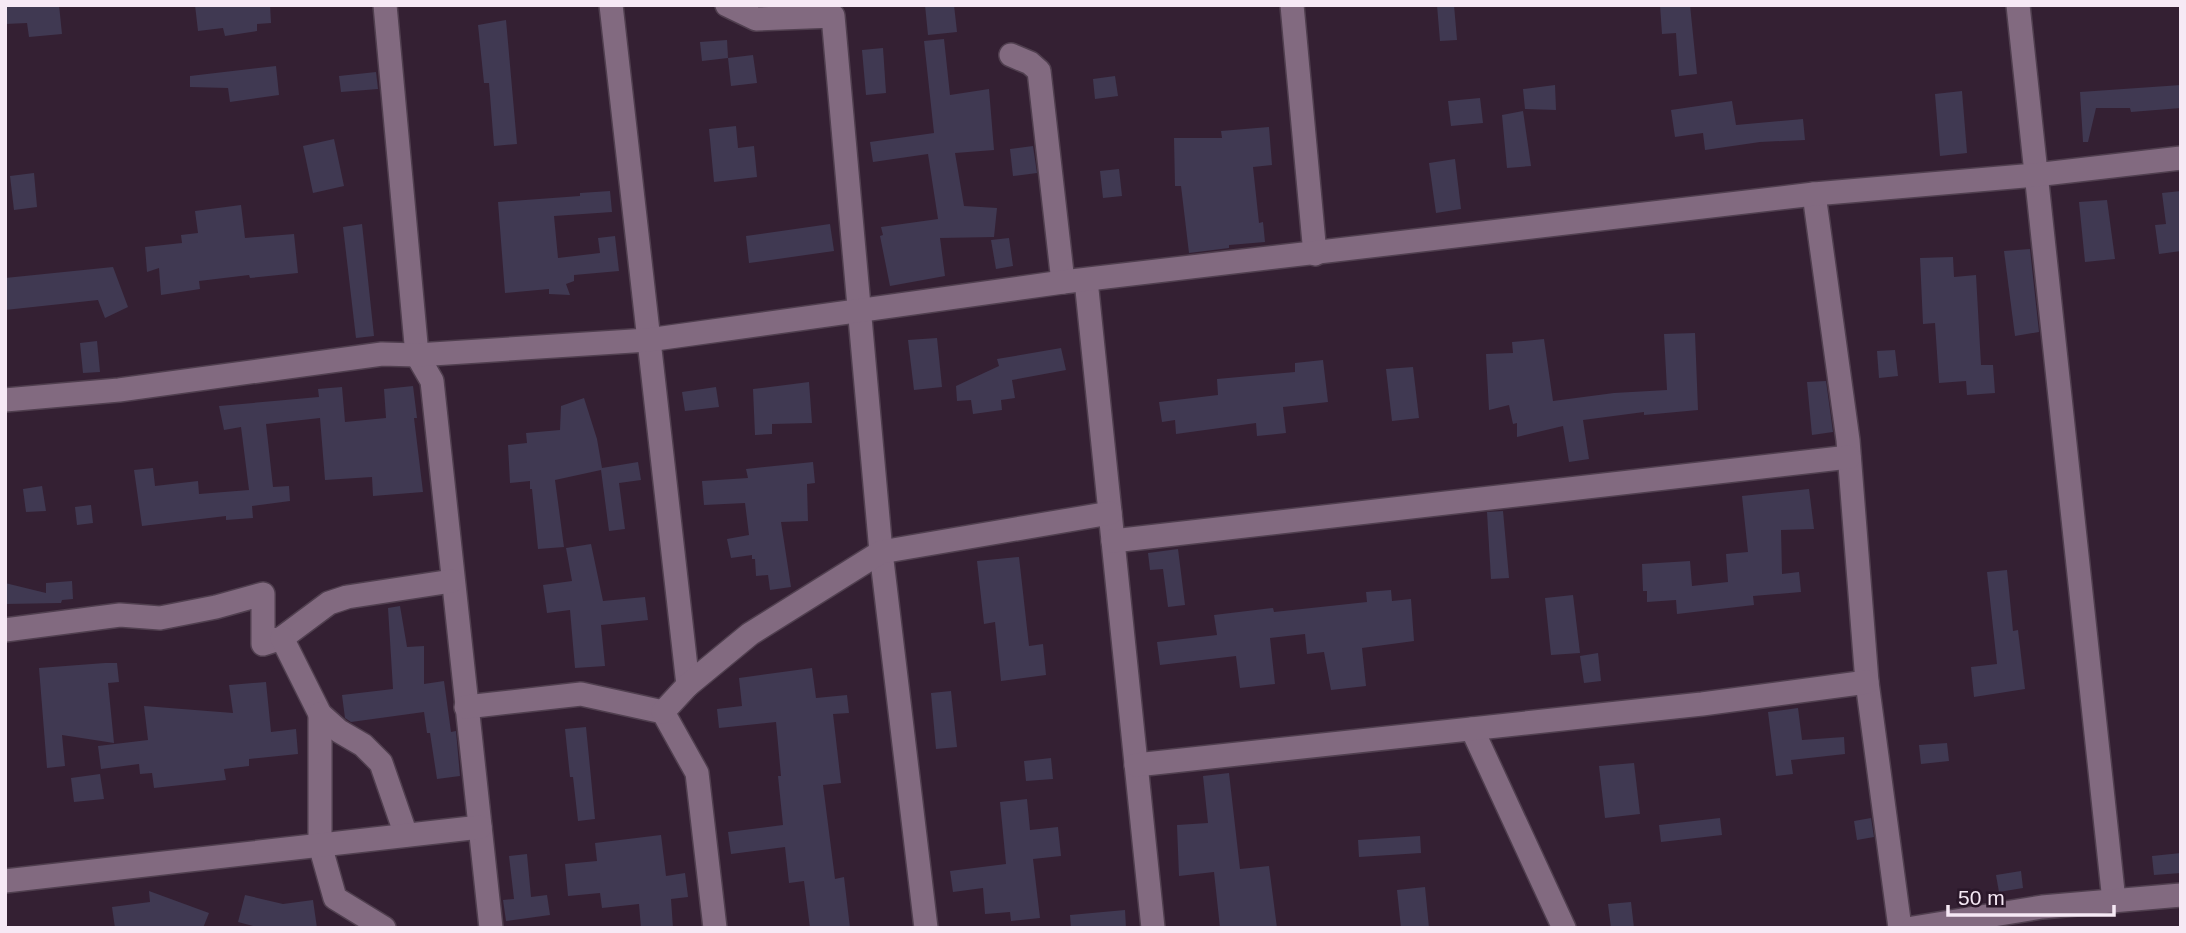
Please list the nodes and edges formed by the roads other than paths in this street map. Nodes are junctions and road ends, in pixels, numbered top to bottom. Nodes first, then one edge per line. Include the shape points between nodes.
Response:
1 (386, 5) edge
2 (611, 5) edge
3 (727, 5) edge
4 (1292, 5) edge
5 (2018, 5) edge
6 (1011, 55) dead end
7 (2181, 158) edge
8 (2035, 175) junction
9 (1814, 194) junction
10 (1315, 254) junction
11 (1087, 280) junction
12 (1063, 282) junction
13 (859, 310) junction
14 (648, 340) junction
15 (417, 355) junction
16 (5, 400) edge
17 (1849, 457) junction
18 (1110, 513) junction
19 (1113, 541) junction
20 (881, 552) junction
21 (452, 581) junction
22 (5, 630) edge
23 (282, 638) junction
24 (1867, 682) junction
25 (688, 685) junction
26 (466, 707) junction
27 (663, 712) junction
28 (320, 714) junction
29 (1472, 729) junction
30 (1136, 765) junction
31 (480, 827) junction
32 (406, 835) junction
33 (320, 845) junction
34 (5, 881) edge
35 (2181, 895) edge
36 (2114, 901) junction
37 (384, 928) edge
38 (491, 928) edge
39 (715, 928) edge
40 (926, 928) edge
41 (1153, 928) edge
42 (1564, 928) edge
43 (1900, 928) edge
44 (1913, 928) edge

1 - 15 street
2 - 14 street
3 - 13 street via 756,19 833,16
4 - 10 street
5 - 8 street
6 - 12 street via 1039,71
7 - 8 street
8 - 9 street
8 - 36 street
9 - 10 street
9 - 17 street
10 - 11 street
11 - 12 street
11 - 18 street
12 - 13 street
13 - 14 street
13 - 20 street
14 - 15 street
14 - 25 street
15 - 16 street via 342,357 119,390
15 - 21 street via 432,381
17 - 19 street
17 - 24 street
18 - 19 street
18 - 20 street
19 - 30 street
20 - 25 street via 750,634
20 - 40 street
21 - 23 street via 329,603
21 - 26 street
22 - 23 street via 120,615 160,618 263,594 263,645
23 - 28 street
24 - 29 street
24 - 43 street
25 - 27 street
26 - 27 street via 581,694
26 - 31 street
27 - 39 street via 697,773
28 - 32 street via 339,732 363,744 381,763
28 - 33 street
29 - 30 street
29 - 42 street
30 - 41 street
31 - 32 street
31 - 38 street
32 - 33 street
33 - 34 street
33 - 37 street via 335,898
35 - 36 street
36 - 44 street via 2042,907

